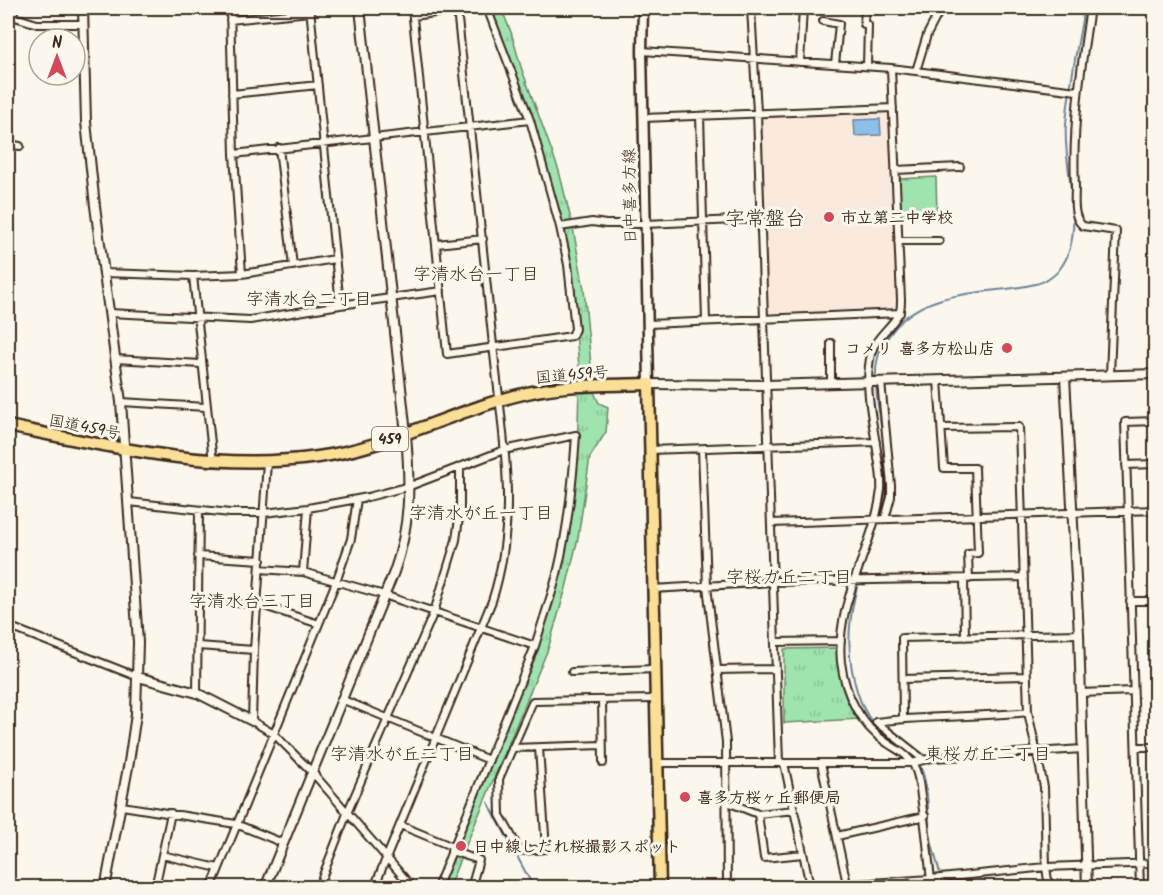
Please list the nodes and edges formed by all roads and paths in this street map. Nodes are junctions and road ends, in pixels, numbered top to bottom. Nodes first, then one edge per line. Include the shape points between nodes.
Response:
1 (12, 8) edge
2 (83, 8) edge
3 (230, 8) edge
4 (360, 8) edge
5 (412, 8) edge
6 (481, 8) edge
7 (487, 8) edge
8 (643, 8) edge
9 (751, 8) edge
10 (803, 8) edge
11 (865, 8) edge
12 (941, 8) edge
13 (1090, 8) edge
14 (310, 10) edge
15 (457, 10) junction
16 (412, 16) junction
17 (230, 21) junction
18 (823, 21) dead end
19 (83, 24) junction
20 (642, 51) junction
21 (753, 58) junction
22 (800, 62) junction
23 (835, 64) junction
24 (867, 66) junction
25 (891, 68) junction
26 (916, 71) junction
27 (318, 85) junction
28 (1077, 91) junction
29 (232, 94) junction
30 (893, 108) junction
31 (757, 112) junction
32 (700, 116) junction
33 (643, 118) junction
34 (530, 120) junction
35 (470, 128) junction
36 (424, 133) junction
37 (374, 139) junction
38 (324, 143) junction
39 (8, 144) edge
40 (20, 146) dead end
41 (279, 148) junction
42 (234, 154) junction
43 (960, 167) dead end
44 (896, 170) junction
45 (760, 219) junction
46 (704, 221) junction
47 (645, 224) junction
48 (560, 227) junction
49 (483, 239) junction
50 (898, 241) junction
51 (939, 241) dead end
52 (437, 244) junction
53 (335, 259) junction
54 (293, 266) junction
55 (104, 273) junction
56 (242, 274) junction
57 (193, 276) junction
58 (441, 291) junction
59 (391, 297) junction
60 (340, 305) junction
61 (109, 313) junction
62 (900, 313) junction
63 (196, 318) junction
64 (763, 318) junction
65 (706, 321) junction
66 (648, 324) junction
67 (831, 343) dead end
68 (493, 348) junction
69 (115, 359) junction
70 (201, 364) junction
71 (1155, 374) edge
72 (1110, 375) junction
73 (1065, 377) junction
74 (938, 380) junction
75 (869, 382) junction
76 (880, 382) junction
77 (831, 383) junction
78 (649, 384) junction
79 (766, 385) junction
80 (500, 401) junction
81 (121, 402) junction
82 (206, 407) junction
83 (1155, 421) edge
84 (8, 426) edge
85 (943, 428) junction
86 (406, 434) junction
87 (876, 442) junction
88 (768, 447) junction
89 (126, 450) junction
90 (504, 450) junction
91 (649, 450) junction
92 (702, 450) junction
93 (213, 462) junction
94 (267, 462) junction
95 (1155, 464) edge
96 (1126, 465) junction
97 (460, 467) junction
98 (410, 486) junction
99 (357, 499) junction
100 (129, 502) junction
101 (308, 508) junction
102 (1155, 510) edge
103 (199, 511) junction
104 (1128, 511) junction
105 (264, 513) junction
106 (1074, 513) junction
107 (977, 515) junction
108 (1022, 515) junction
109 (874, 519) junction
110 (885, 519) junction
111 (771, 523) junction
112 (198, 556) junction
113 (261, 560) junction
114 (261, 569) junction
115 (303, 572) junction
116 (1024, 577) junction
117 (966, 579) junction
118 (336, 582) junction
119 (773, 582) junction
120 (853, 582) junction
121 (707, 586) junction
122 (653, 589) junction
123 (384, 595) junction
124 (198, 601) junction
125 (1130, 601) junction
126 (1155, 601) edge
127 (258, 604) junction
128 (434, 612) junction
129 (319, 624) junction
130 (9, 627) edge
131 (482, 628) junction
132 (1079, 634) junction
133 (1026, 636) junction
134 (965, 637) junction
135 (841, 641) junction
136 (775, 642) junction
137 (8, 644) edge
138 (198, 646) junction
139 (535, 646) junction
140 (254, 650) junction
141 (655, 669) junction
142 (776, 669) junction
143 (717, 670) junction
144 (572, 672) dead end
145 (1027, 676) junction
146 (138, 677) junction
147 (903, 680) junction
148 (1133, 691) junction
149 (197, 693) junction
150 (1080, 693) junction
151 (341, 699) junction
152 (656, 699) junction
153 (602, 700) junction
154 (1028, 712) junction
155 (903, 718) junction
156 (388, 719) junction
157 (252, 721) junction
158 (274, 734) junction
159 (435, 739) junction
160 (602, 745) junction
161 (1136, 747) junction
162 (1155, 747) edge
163 (512, 748) junction
164 (539, 748) junction
165 (1083, 749) junction
166 (1038, 752) junction
167 (489, 760) junction
168 (924, 760) junction
169 (726, 762) junction
170 (603, 763) dead end
171 (658, 763) junction
172 (781, 763) junction
173 (821, 763) junction
174 (912, 763) junction
175 (312, 772) junction
176 (725, 801) junction
177 (122, 806) junction
178 (794, 810) junction
179 (348, 811) junction
180 (171, 813) junction
181 (758, 814) junction
182 (925, 816) junction
183 (236, 824) junction
184 (400, 825) junction
185 (837, 836) junction
186 (283, 843) junction
187 (452, 849) junction
188 (803, 854) junction
189 (162, 855) junction
190 (387, 857) junction
191 (1155, 863) edge
192 (1140, 864) junction
193 (1086, 866) junction
194 (1046, 867) junction
195 (218, 868) junction
196 (931, 879) junction
197 (847, 884) junction
198 (814, 887) edge
199 (105, 888) edge
200 (155, 888) edge
201 (211, 888) edge
202 (265, 888) edge
203 (318, 888) edge
204 (374, 888) edge
205 (413, 888) edge
206 (437, 888) edge
207 (471, 888) edge
208 (660, 888) edge
209 (727, 888) edge
210 (795, 888) edge
211 (932, 888) edge
212 (1050, 888) edge
213 (1087, 888) edge
214 (1140, 888) edge

1 - 19 street via 15,17 33,23
2 - 19 street
3 - 17 street
4 - 37 street
5 - 16 street
6 - 15 street
7 - 34 street
8 - 20 main road, 日中喜多方線
9 - 21 street
10 - 22 street
11 - 24 street
12 - 26 street
13 - 28 street
14 - 17 street
14 - 27 street
15 - 16 street
15 - 35 street
16 - 36 street
17 - 29 street
18 - 23 street via 839,24
19 - 55 street via 86,122
20 - 21 street
20 - 33 main road, 日中喜多方線
21 - 22 street
21 - 31 street
22 - 23 street
23 - 24 street
24 - 25 street
25 - 26 street
25 - 30 street
26 - 28 street
27 - 29 street
27 - 38 street
28 - 72 street via 1073,152 1076,216 1083,226 1116,231
29 - 42 street
30 - 31 street
30 - 44 street
31 - 32 street
31 - 45 street
32 - 33 street
32 - 46 street
33 - 47 main road, 日中喜多方線
34 - 35 street
34 - 48 street
35 - 36 street
35 - 49 street
36 - 37 street
36 - 52 street
37 - 38 street
37 - 59 street
38 - 41 street
38 - 53 street
39 - 40 street
41 - 42 street
41 - 54 street
42 - 56 street
43 - 44 street
44 - 50 street
45 - 46 street
45 - 64 street
46 - 47 street
46 - 65 street
47 - 48 street via 592,222
47 - 66 main road, 日中喜多方線
48 - 68 street via 568,265 575,329 572,336
49 - 52 street
49 - 68 street
50 - 51 street
50 - 62 street
52 - 58 street
53 - 54 street
53 - 60 street
54 - 56 street
55 - 57 street
55 - 61 street
56 - 57 street
57 - 63 street
58 - 59 street
58 - 68 street via 447,354
59 - 60 street
59 - 86 street
60 - 63 street via 250,320
61 - 63 street
61 - 69 street
62 - 64 street
62 - 75 street via 872,351
63 - 70 street
64 - 65 street
64 - 79 street
65 - 66 street
66 - 78 main road, 日中喜多方線
67 - 77 street
68 - 80 street
69 - 70 street
69 - 81 street
70 - 82 street
71 - 72 street
72 - 73 street
73 - 74 street
73 - 106 street
74 - 76 street
74 - 85 street
75 - 76 street
75 - 77 street
75 - 87 street
76 - 110 street via 891,485
77 - 79 street
78 - 79 street
78 - 80 highway, 国道459号 / 459 via 555,388
78 - 91 highway
79 - 88 street
80 - 86 highway, 国道459号 / 459
80 - 90 street
81 - 82 street
81 - 89 street
82 - 93 street
83 - 96 street via 1125,422
84 - 89 highway, 国道459号 / 459
85 - 107 street via 944,468 975,468
85 - 108 street via 1019,427
86 - 94 highway, 国道459号 / 459 via 346,452
86 - 98 street
87 - 88 street
87 - 109 street via 881,487
88 - 92 street
88 - 111 street
89 - 93 highway, 国道459号 / 459
89 - 100 street
90 - 97 street
90 - 131 street via 506,544
90 - 139 street via 576,435 557,575
91 - 92 street
91 - 122 highway
92 - 121 street
93 - 94 highway, 国道459号 / 459
94 - 105 street
95 - 96 street
96 - 104 street
97 - 98 street
97 - 128 street via 456,540
98 - 99 street
98 - 123 street via 402,545
99 - 101 street
99 - 118 street via 351,539
100 - 103 street
100 - 146 street
101 - 105 street
101 - 115 street
102 - 104 street
103 - 105 street
103 - 112 street
104 - 106 street
104 - 125 street
105 - 113 street
106 - 108 street
106 - 132 street
107 - 108 street
107 - 110 street
107 - 117 street via 978,553 968,554
108 - 116 street
109 - 110 street
109 - 111 street
109 - 120 street
111 - 119 street
112 - 113 street
112 - 124 street
113 - 114 street
114 - 115 street
114 - 127 street
115 - 118 street
116 - 117 street
116 - 133 street
117 - 120 street
117 - 134 street
118 - 123 street
118 - 129 street
119 - 120 street
119 - 121 street
119 - 136 street
120 - 135 street
121 - 122 street
121 - 143 street
122 - 141 highway
123 - 128 street
123 - 151 street
124 - 127 street
124 - 138 street
125 - 126 street
125 - 148 street
127 - 129 street
127 - 140 street
128 - 131 street
128 - 156 street
129 - 158 street
130 - 137 street
130 - 146 street
131 - 139 street
131 - 159 street
132 - 133 street
132 - 150 street
133 - 134 street
133 - 145 street
134 - 147 street via 902,638
135 - 136 street
135 - 174 street via 845,681 858,713
136 - 142 street
138 - 140 street
138 - 149 street
139 - 167 street
140 - 157 street
141 - 144 street
141 - 152 highway
142 - 143 street
142 - 172 street
143 - 169 street
145 - 147 street
145 - 154 street
146 - 149 street
146 - 177 street
147 - 155 street
148 - 150 street
148 - 161 street
149 - 157 street
150 - 165 street
151 - 156 street
151 - 175 street
152 - 153 street
152 - 171 highway
153 - 160 street
153 - 163 street via 532,701
154 - 155 street
154 - 166 street
155 - 168 street via 876,722
156 - 159 street
156 - 179 street
157 - 158 street
158 - 175 street
158 - 183 street
159 - 167 street
159 - 184 street
160 - 164 street
160 - 170 street
161 - 162 street
161 - 192 street
163 - 164 street
163 - 164 street via 499,779 500,815 520,851 546,849
165 - 166 street
165 - 193 street
166 - 168 street
166 - 194 street via 1044,787
167 - 187 street
168 - 174 street
169 - 171 street
169 - 172 street
169 - 176 street
171 - 208 highway
172 - 173 street
172 - 178 street
173 - 174 street
173 - 185 street
174 - 182 street
175 - 179 street
175 - 186 street
176 - 181 street
176 - 209 street
177 - 180 street
177 - 199 street
178 - 181 street
178 - 188 street
179 - 190 street
179 - 203 street
180 - 183 street
180 - 189 street
181 - 188 street via 764,858
182 - 185 street
182 - 196 street
183 - 186 street
183 - 195 street
184 - 187 street
184 - 190 street
185 - 197 street
186 - 202 street
187 - 206 street
187 - 207 street via 479,860
188 - 198 street
189 - 195 street
189 - 200 street
190 - 204 street
190 - 205 street
191 - 192 street
192 - 193 street
192 - 214 street
193 - 194 street
193 - 213 street
194 - 196 street
194 - 212 street
195 - 201 street
196 - 197 street
196 - 211 street
197 - 198 street
198 - 210 street

